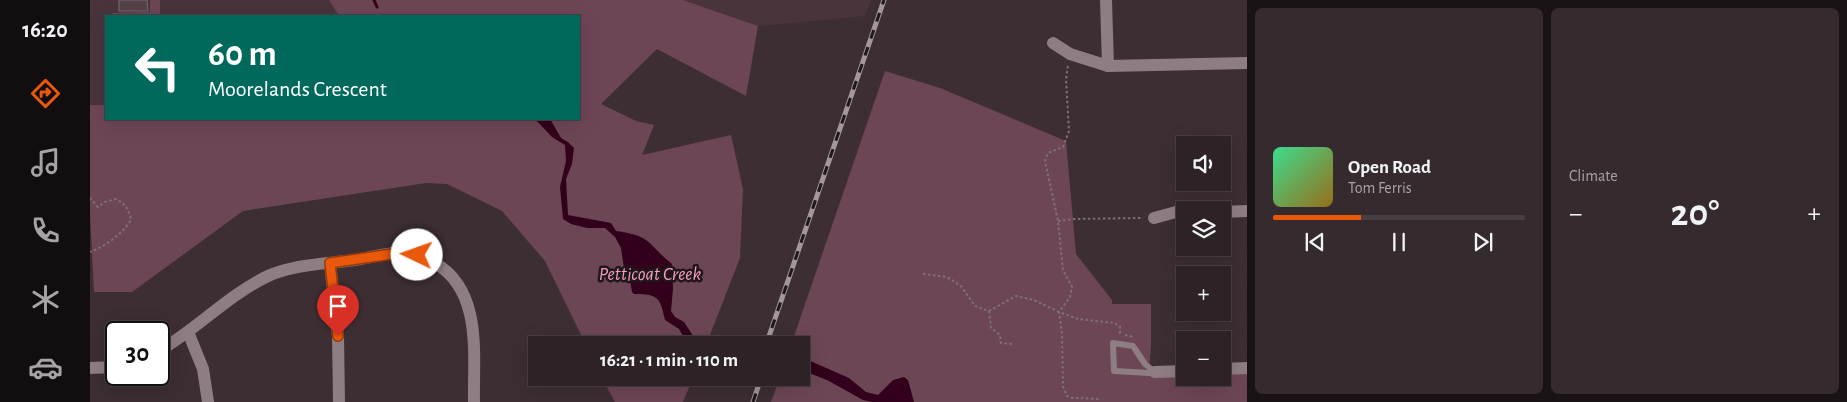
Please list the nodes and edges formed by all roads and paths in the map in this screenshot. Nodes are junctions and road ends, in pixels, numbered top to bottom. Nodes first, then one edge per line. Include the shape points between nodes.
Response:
1 (1106, 0) edge
2 (1054, 43) dead end
3 (1070, 54) junction
4 (1247, 63) edge
5 (1108, 66) junction
6 (90, 198) edge
7 (1247, 211) edge
8 (1176, 212) edge
9 (1231, 212) edge
10 (1154, 218) joint
11 (1058, 221) junction
12 (90, 252) edge
13 (330, 263) junction
14 (923, 274) dead end
15 (989, 311) junction
16 (1059, 312) junction
17 (188, 332) junction
18 (1136, 339) dead end
19 (170, 344) edge
20 (1014, 344) dead end
21 (105, 367) edge
22 (90, 368) edge
23 (1247, 368) edge
24 (1231, 369) edge
25 (1176, 371) edge
26 (1155, 372) junction
27 (1101, 399) dead end
28 (208, 402) edge
29 (339, 402) edge
30 (474, 402) edge

1 - 5 street
2 - 3 street
3 - 5 street
3 - 11 path via 1066,79 1069,131 1063,147 1048,153 1045,161
4 - 5 street
6 - 12 path via 98,207 116,199 129,210 131,220 127,228
7 - 9 street
8 - 10 street
10 - 11 path
11 - 16 path via 1063,270 1072,287 1070,297
13 - 17 street via 270,275
13 - 29 street via 338,336
13 - 30 street via 406,252 447,270 466,297 471,316
14 - 15 path via 947,277 961,286 976,306
15 - 16 path via 1016,296 1034,300
15 - 20 path via 992,328 1000,335 1001,343
16 - 18 path via 1078,319 1115,323 1120,327 1120,335
16 - 27 path via 1063,387 1067,396
17 - 19 street
17 - 28 street via 203,369
21 - 22 street
23 - 24 street
25 - 26 street
26 - 26 lane via 1132,346 1113,343 1114,371

